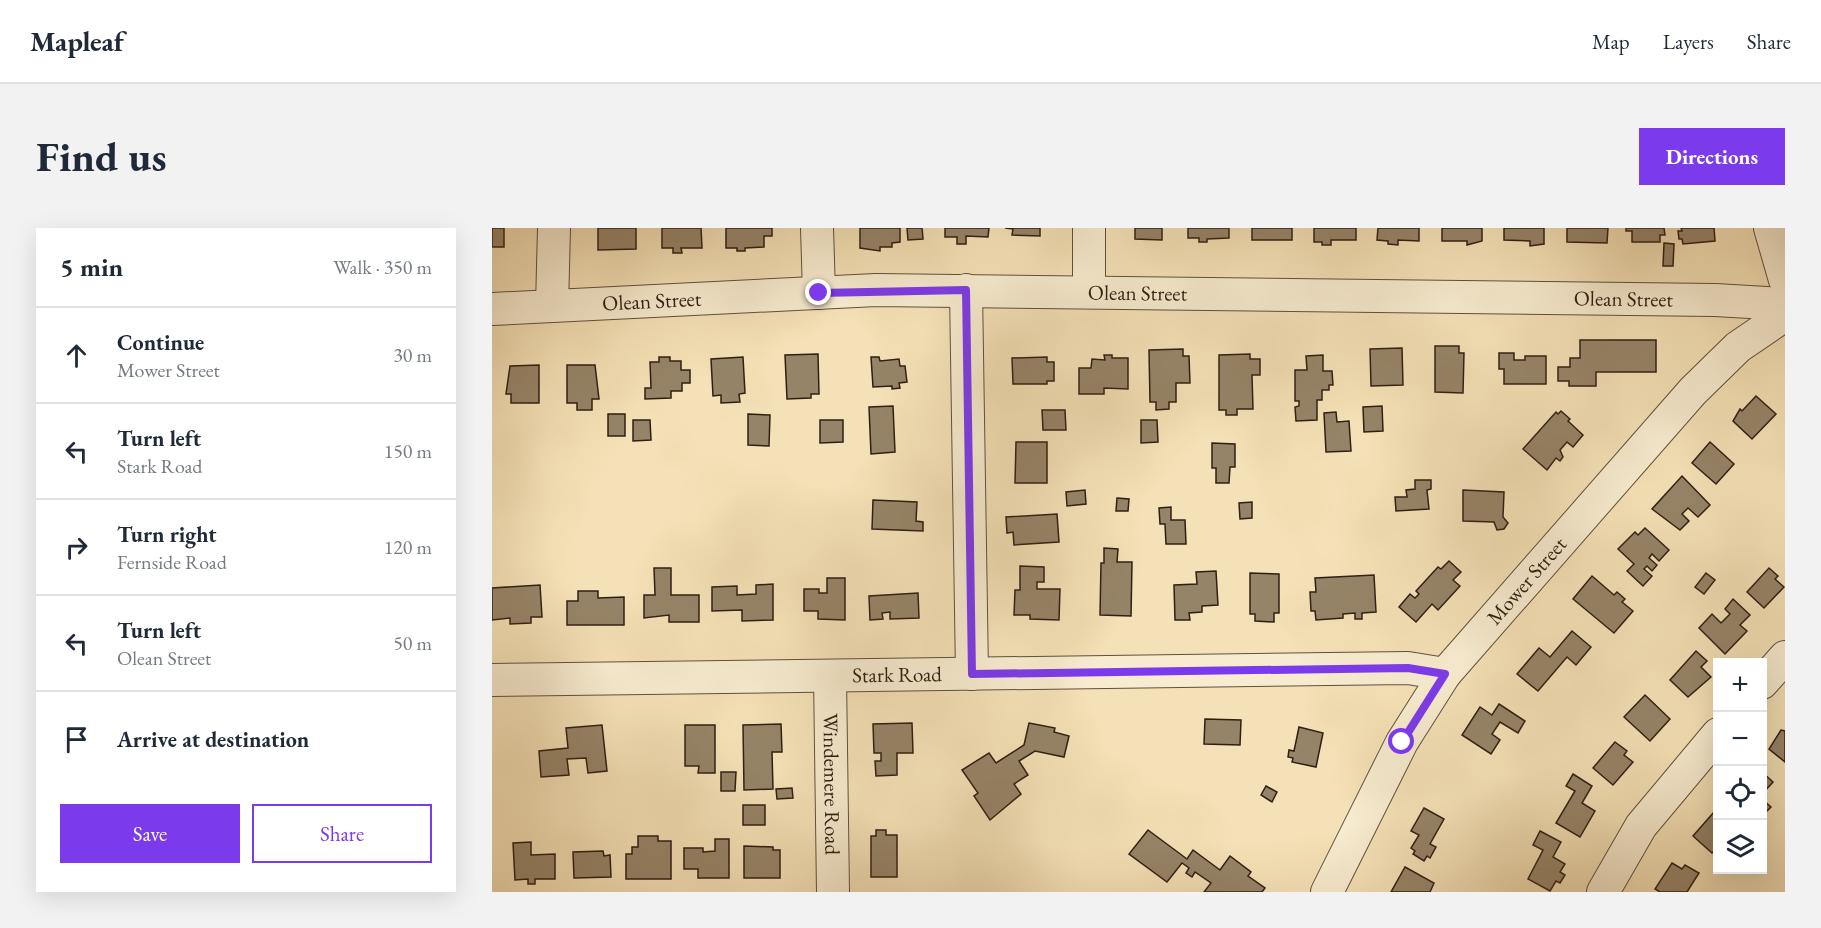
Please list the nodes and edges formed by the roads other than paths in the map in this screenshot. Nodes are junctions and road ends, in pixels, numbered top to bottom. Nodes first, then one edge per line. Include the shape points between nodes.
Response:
1 (554, 228) edge
2 (817, 228) edge
3 (1089, 228) edge
4 (1770, 228) edge
5 (1785, 280) edge
6 (966, 290) junction
7 (1089, 291) junction
8 (819, 293) junction
9 (1785, 304) edge
10 (552, 306) junction
11 (492, 309) edge
12 (1785, 315) edge
13 (1785, 657) edge
14 (972, 674) junction
15 (1445, 674) junction
16 (830, 676) junction
17 (1767, 677) edge
18 (492, 680) edge
19 (1713, 740) edge
20 (833, 892) edge
21 (1327, 892) edge
22 (1603, 892) edge

1 - 10 street
2 - 8 street
3 - 7 street
4 - 5 street
6 - 7 street, Olean Street
6 - 8 street, Olean Street
6 - 14 street
7 - 9 street, Olean Street via 1747,300
8 - 10 street, Olean Street
10 - 11 street, Olean Street
12 - 15 street, Mower Street via 1746,340 1709,375
13 - 17 street
14 - 15 street, Stark Road via 1408,668
14 - 16 street, Stark Road
15 - 21 street, Mower Street via 1397,751
16 - 18 street, Stark Road
16 - 20 street, Windemere Road
19 - 22 street via 1641,826

